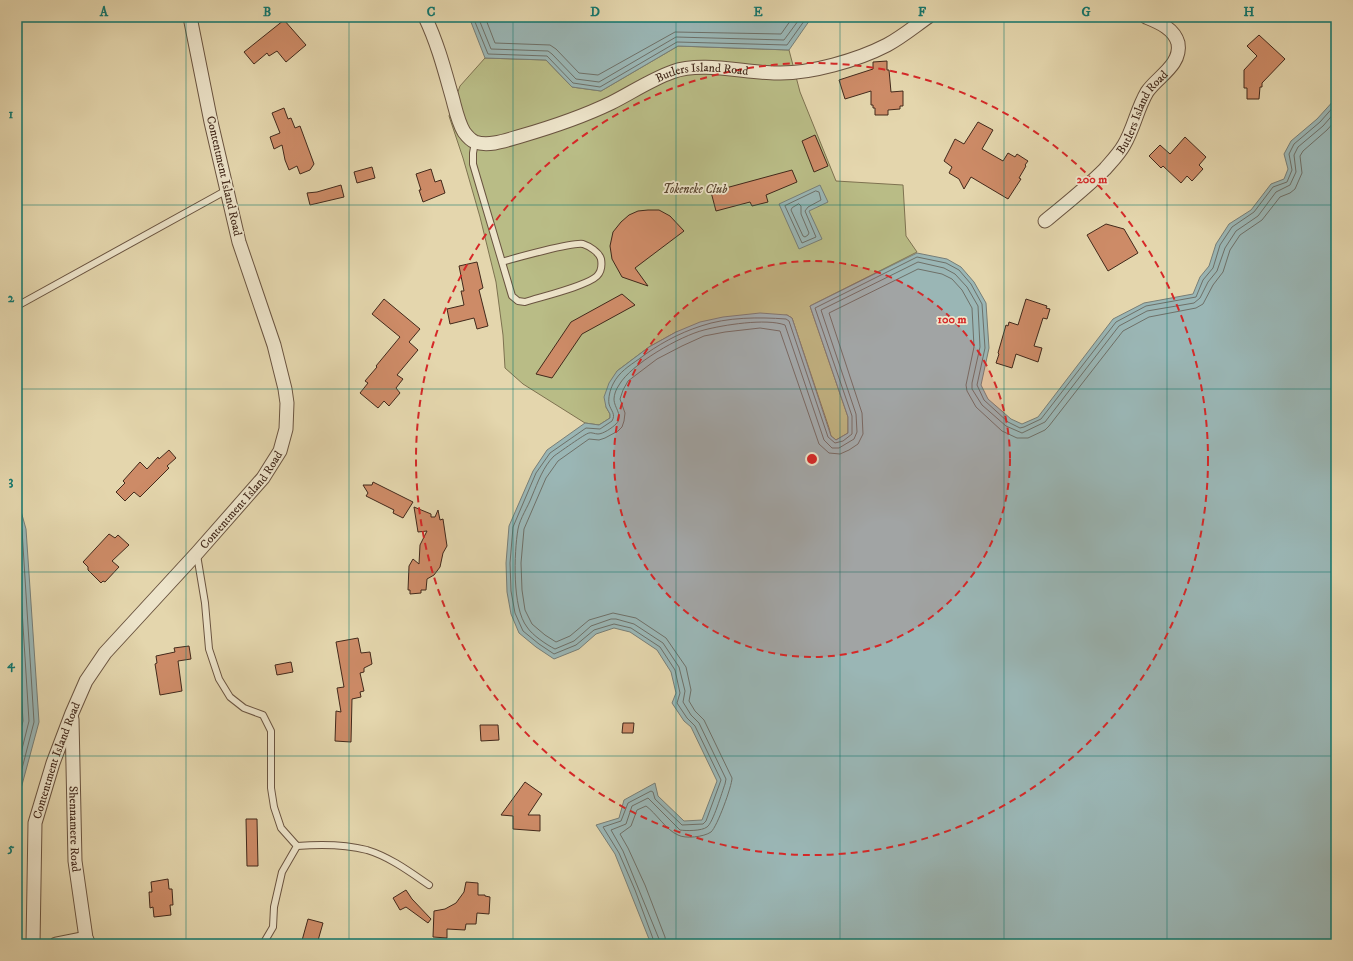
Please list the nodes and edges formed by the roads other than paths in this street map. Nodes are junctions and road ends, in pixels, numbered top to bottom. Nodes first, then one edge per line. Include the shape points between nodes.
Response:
1 (190, 17) edge
2 (425, 17) edge
3 (928, 17) edge
4 (1146, 17) edge
5 (475, 142) junction
6 (227, 190) junction
7 (1045, 221) dead end
8 (502, 262) junction
9 (17, 306) edge
10 (197, 553) junction
11 (72, 713) junction
12 (297, 846) junction
13 (429, 885) dead end
14 (88, 941) edge
15 (33, 944) edge
16 (56, 944) edge
17 (262, 944) edge

1 - 6 street, Contentment Island Road
2 - 5 street via 441,58 462,127 468,138
3 - 5 street, Butlers Island Road via 887,45 823,68 776,73 682,69 576,119 511,139 489,144
4 - 7 street, Butlers Island Road via 1170,30 1178,43 1177,56 1141,102 1132,130 1123,147 1094,180
5 - 8 lane via 473,164
6 - 9 lane
6 - 10 street, Contentment Island Road via 239,242 286,389 287,417 280,451 273,464
8 - 8 lane via 512,296 518,301 525,302 586,283 597,276 602,266 595,250 582,244
10 - 11 street, Contentment Island Road via 105,653 86,680
10 - 12 lane via 209,649 219,679 230,697 244,708 263,715 271,731 271,788 274,807 281,828
11 - 14 street, Shennamere Road via 75,861
11 - 15 street, Contentment Island Road via 53,763 36,823
12 - 13 lane via 340,845 368,850 387,858
12 - 17 lane via 282,872 274,907 273,926
14 - 16 street

